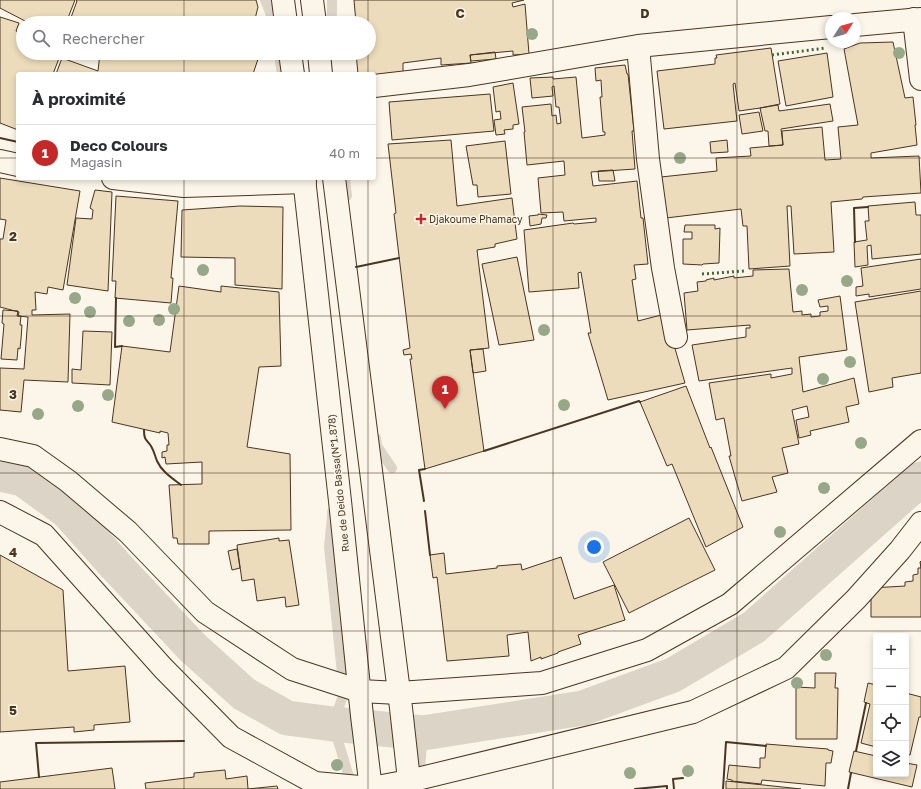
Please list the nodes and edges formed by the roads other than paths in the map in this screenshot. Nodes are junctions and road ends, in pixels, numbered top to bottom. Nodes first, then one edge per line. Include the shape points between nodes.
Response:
1 (283, 0) edge
2 (312, 0) edge
3 (285, 16) edge
4 (314, 16) edge
5 (918, 19) edge
6 (861, 24) edge
7 (825, 28) edge
8 (638, 46) junction
9 (291, 60) edge
10 (320, 60) edge
11 (293, 72) edge
12 (321, 72) edge
13 (921, 79) edge
14 (376, 86) edge
15 (0, 161) edge
16 (16, 165) edge
17 (131, 180) edge
18 (305, 180) edge
19 (334, 180) edge
20 (676, 337) dead end
21 (921, 441) edge
22 (0, 449) edge
23 (375, 495) junction
24 (340, 501) junction
25 (0, 512) edge
26 (921, 523) edge
27 (360, 691) junction
28 (400, 700) junction
29 (410, 785) edge
30 (371, 789) edge

1 - 3 street
2 - 4 street
5 - 6 street
5 - 13 street
7 - 8 street
8 - 14 street via 469,74
8 - 20 street via 648,159 663,268
9 - 11 street
10 - 12 street
15 - 16 street
17 - 18 street via 184,186
18 - 24 street, Rue de Deido Bassa(N°1.878)
19 - 23 street
21 - 28 street via 730,604 648,650 542,683
22 - 27 street via 33,456 68,481 128,532 205,612 292,669
23 - 24 street
23 - 28 street
24 - 27 street, Rue de Deido Bassa(N°1.878)
25 - 30 street via 44,535 163,668 231,737 315,783
26 - 29 street via 856,599 786,668 693,712
27 - 28 street
27 - 30 street, Rue de Deido Bassa(N°1.878)
28 - 29 street
29 - 30 street

